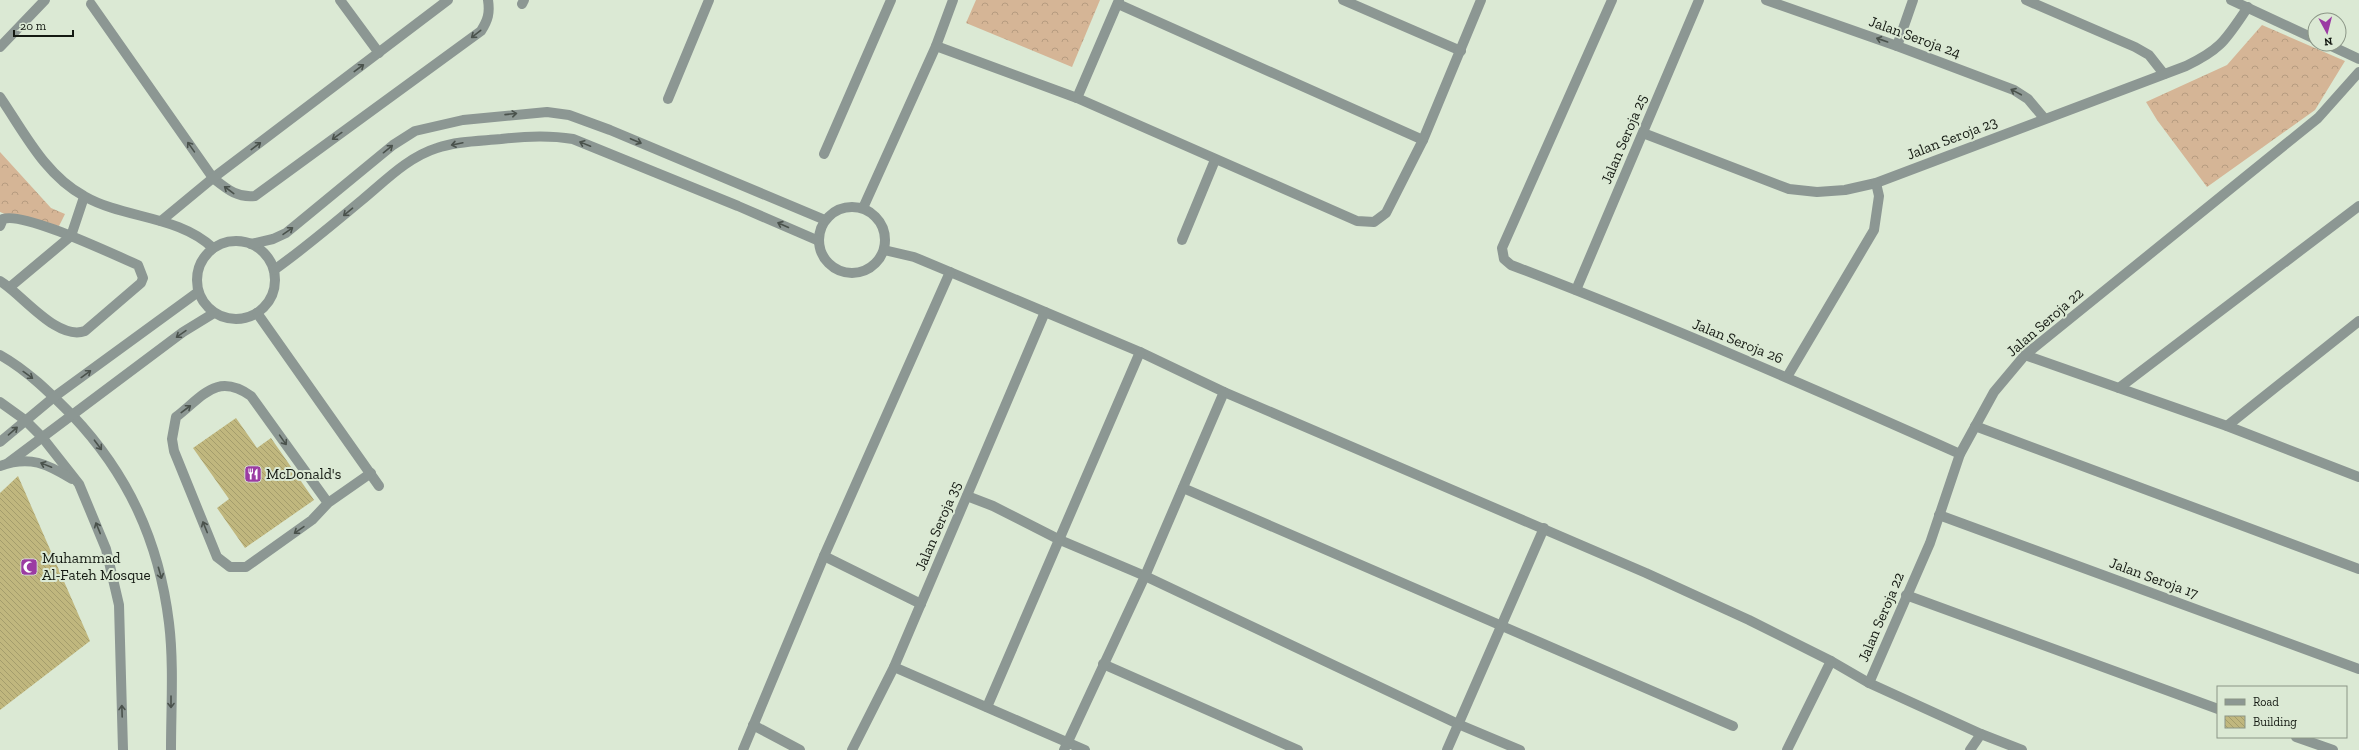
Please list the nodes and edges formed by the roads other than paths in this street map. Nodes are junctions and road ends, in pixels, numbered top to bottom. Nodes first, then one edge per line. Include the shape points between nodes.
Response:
1 (45, 0) edge
2 (340, 0) edge
3 (448, 0) edge
4 (488, 0) edge
5 (709, 0) edge
6 (891, 0) edge
7 (954, 0) edge
8 (1343, 0) edge
9 (1481, 0) edge
10 (1612, 0) edge
11 (1699, 0) edge
12 (1766, 0) edge
13 (1913, 0) edge
14 (2026, 0) edge
15 (2231, 0) edge
16 (92, 1) edge
17 (1118, 2) edge
18 (2248, 7) junction
19 (2307, 34) edge
20 (936, 46) junction
21 (1897, 46) junction
22 (0, 47) edge
23 (1461, 51) junction
24 (2344, 52) edge
25 (379, 53) junction
26 (2359, 59) edge
27 (2359, 72) edge
28 (2164, 74) junction
29 (0, 97) edge
30 (1077, 98) junction
31 (668, 99) dead end
32 (2044, 118) junction
33 (1643, 133) junction
34 (1424, 140) junction
35 (824, 154) dead end
36 (1215, 160) junction
37 (213, 178) junction
38 (1876, 183) junction
39 (84, 197) junction
40 (2359, 206) edge
41 (863, 208) junction
42 (825, 220) junction
43 (162, 221) junction
44 (0, 226) edge
45 (71, 236) junction
46 (1182, 240) dead end
47 (819, 241) junction
48 (251, 244) junction
49 (213, 248) junction
50 (884, 250) junction
51 (274, 270) junction
52 (950, 272) junction
53 (0, 281) edge
54 (10, 287) junction
55 (1576, 290) junction
56 (198, 292) junction
57 (1045, 312) junction
58 (214, 313) junction
59 (257, 313) junction
60 (2359, 321) edge
61 (1140, 352) junction
62 (0, 355) edge
63 (2025, 355) junction
64 (1787, 377) junction
65 (2119, 388) junction
66 (1224, 392) junction
67 (54, 397) junction
68 (0, 402) edge
69 (72, 415) junction
70 (25, 420) junction
71 (1975, 426) junction
72 (2227, 426) junction
73 (42, 437) junction
74 (0, 442) edge
75 (1960, 454) junction
76 (4, 465) edge
77 (371, 473) junction
78 (2359, 476) edge
79 (79, 484) junction
80 (379, 486) dead end
81 (1183, 488) junction
82 (967, 496) junction
83 (328, 503) junction
84 (1939, 516) junction
85 (1544, 528) junction
86 (1060, 540) junction
87 (824, 556) junction
88 (2359, 569) edge
89 (1145, 576) junction
90 (1906, 595) junction
91 (921, 604) junction
92 (1500, 626) junction
93 (1831, 661) junction
94 (1103, 664) junction
95 (894, 667) junction
96 (2359, 669) edge
97 (1869, 683) junction
98 (987, 707) junction
99 (2217, 709) edge
100 (1458, 724) junction
101 (753, 725) junction
102 (1733, 726) dead end
103 (1981, 734) junction
104 (2299, 738) edge
105 (1065, 746) edge
106 (123, 750) edge
107 (171, 750) edge
108 (743, 750) edge
109 (800, 750) edge
110 (852, 750) edge
111 (1085, 750) edge
112 (1298, 750) edge
113 (1447, 750) edge
114 (1520, 750) edge
115 (1787, 750) edge
116 (1970, 750) edge
117 (2022, 750) edge
118 (2333, 750) edge

1 - 22 street
2 - 25 street
3 - 25 street
4 -> 37 street via 487,21 481,31 255,196 234,194
5 - 31 street
6 - 35 street
7 - 20 street
8 - 23 street
9 - 23 street
10 - 55 street, Jalan Seroja 26 via 1502,248 1504,258 1511,265
11 - 33 street, Jalan Seroja 25
21 -> 12 street, Jalan Seroja 24
13 - 21 street
14 - 28 street via 2135,47 2149,55
15 - 18 street
37 -> 16 street
17 - 30 street
17 - 34 street
18 - 19 street
18 - 28 street, Jalan Seroja 23 via 2222,44 2209,55
20 - 30 street
20 - 41 street
32 -> 21 street, Jalan Seroja 24 via 2028,99 2014,90
23 - 34 street
24 - 26 street
37 -> 25 street
27 - 63 street, Jalan Seroja 22 via 2318,118
28 - 32 street, Jalan Seroja 23
29 - 39 street via 48,168
30 - 36 street
32 - 38 street, Jalan Seroja 23
33 - 38 street, Jalan Seroja 23 via 1789,189 1838,191
33 - 55 street, Jalan Seroja 25
34 - 36 street via 1386,213 1370,223 1357,221
36 - 46 street
37 - 43 street
38 - 64 street via 1878,196 1874,230
39 - 43 street
39 - 45 street
40 - 65 street
41 - 42 street via 842,208
41 - 50 street via 876,217 884,230
42 - 47 street via 820,230
48 -> 42 street via 286,234 394,145 415,131 463,120 547,112 569,115 603,127
43 - 49 street via 193,232
44 - 45 street via 3,220 16,218
45 - 54 street
45 - 54 street via 138,265 142,271 142,283 79,333 59,329
47 - 50 street via 826,261 843,272 853,273 872,267
47 -> 51 street via 573,139 527,136 464,142 437,148 420,156 398,170
48 - 49 street via 225,242
48 - 51 street via 262,250
49 - 56 street via 204,256 198,268
50 - 52 street via 914,257
51 - 59 street via 275,283 272,295
52 - 57 street
52 - 87 street
53 - 54 street
55 - 64 street, Jalan Seroja 26
56 - 58 street via 204,304
67 -> 56 street
57 - 61 street
57 - 82 street, Jalan Seroja 35
58 - 59 street via 235,319
58 -> 69 street via 183,332
59 - 77 street
60 - 72 street
61 - 66 street
61 - 86 street
62 -> 67 street via 46,388
63 - 65 street
63 - 71 street, Jalan Seroja 22 via 1994,392
64 - 75 street, Jalan Seroja 26
65 - 72 street
66 - 81 street
66 - 85 street
67 - 69 street
67 - 70 street
68 - 70 street
69 - 73 street
69 -> 107 street via 120,475 143,520 161,577 169,623
70 - 73 street
74 -> 70 street
71 - 75 street, Jalan Seroja 22
71 - 88 street
72 - 78 street
73 - 76 street
73 - 79 street
75 - 84 street, Jalan Seroja 22
79 -> 76 street via 44,463 32,461
77 - 80 street
77 - 83 street
106 -> 79 street via 119,606 106,549
81 - 89 street
81 - 92 street
82 - 86 street via 994,506
82 - 91 street, Jalan Seroja 35
83 -> 83 street via 312,520 246,567 238,568 223,563 216,557 177,461 172,439 176,417 217,386 226,384 244,391 251,396
84 - 90 street, Jalan Seroja 22 via 1930,543
84 - 96 street, Jalan Seroja 17
85 - 92 street
85 - 93 street via 1749,620
86 - 89 street
86 - 98 street
87 - 91 street
87 - 101 street
89 - 94 street
89 - 100 street
90 - 97 street, Jalan Seroja 22
90 - 99 street
91 - 95 street, Jalan Seroja 35
92 - 100 street
92 - 102 street
93 - 97 street
93 - 115 street
94 - 105 street
94 - 112 street
95 - 98 street
95 - 110 street, Jalan Seroja 35
97 - 103 street
98 - 105 street
100 - 113 street
100 - 114 street
101 - 108 street
101 - 109 street
103 - 116 street
103 - 117 street
104 - 118 street
105 - 111 street

